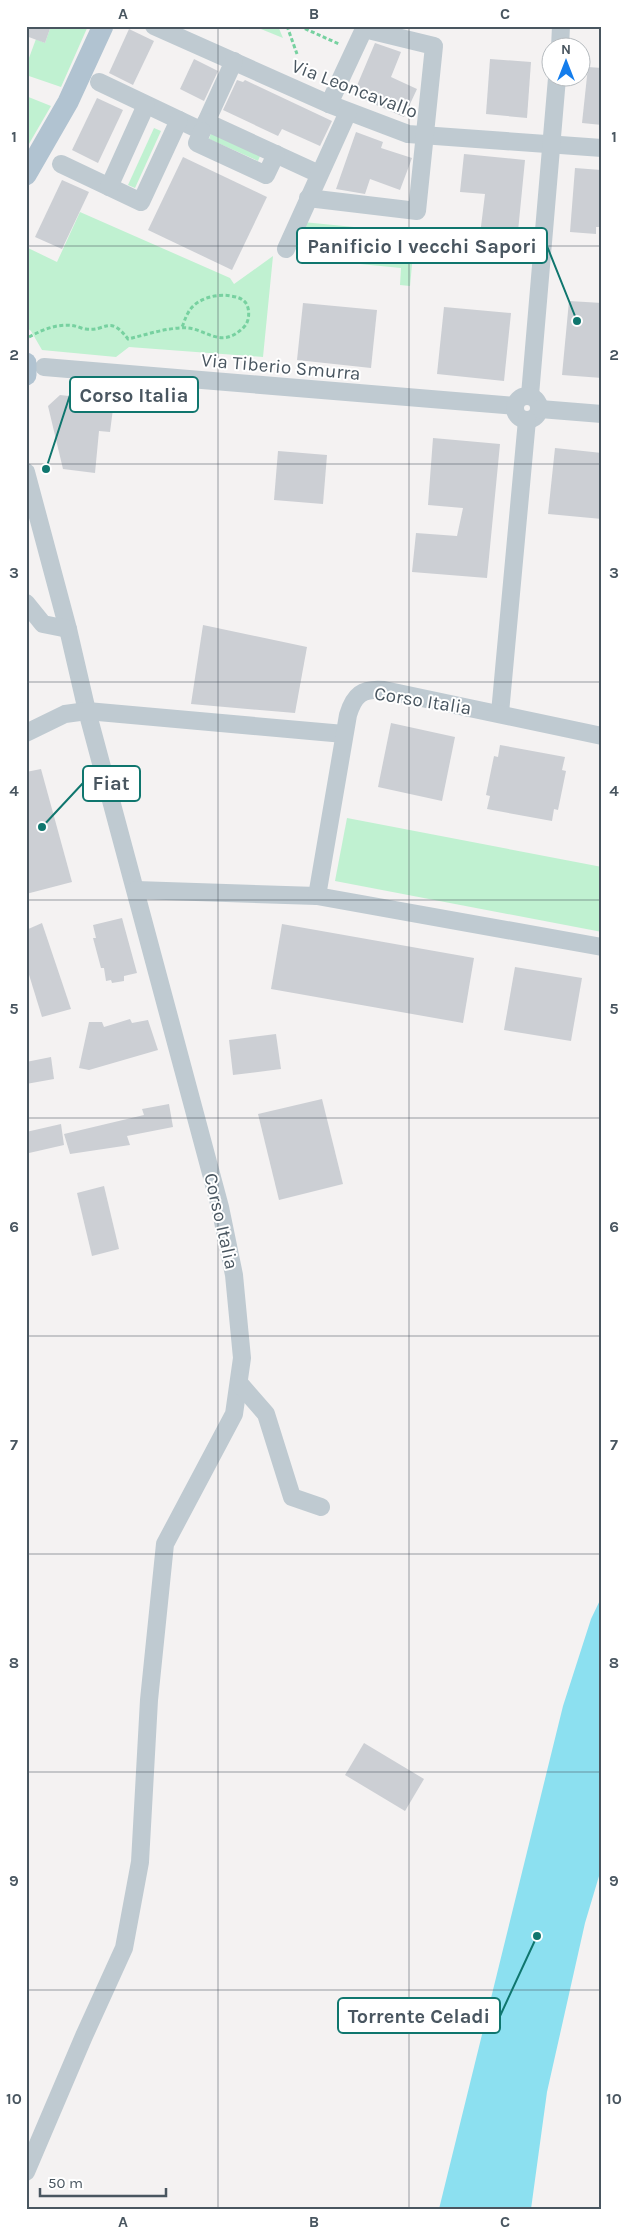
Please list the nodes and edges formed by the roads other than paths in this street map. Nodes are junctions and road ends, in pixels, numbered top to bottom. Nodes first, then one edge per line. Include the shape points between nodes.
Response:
1 (103, 26) edge
2 (154, 26) edge
3 (234, 61) junction
4 (99, 82) dead end
5 (556, 88) edge
6 (329, 104) junction
7 (146, 105) junction
8 (348, 112) junction
9 (176, 126) junction
10 (202, 132) junction
11 (425, 136) junction
12 (552, 144) junction
13 (602, 148) edge
14 (61, 164) dead end
15 (319, 174) junction
16 (26, 175) edge
17 (109, 187) junction
18 (308, 198) junction
19 (286, 249) dead end
20 (26, 355) edge
21 (32, 368) edge
22 (26, 381) edge
23 (532, 408) junction
24 (602, 414) edge
25 (26, 472) edge
26 (26, 604) edge
27 (68, 630) junction
28 (86, 711) junction
29 (500, 713) junction
30 (26, 733) edge
31 (344, 734) junction
32 (602, 736) edge
33 (136, 890) junction
34 (318, 896) junction
35 (602, 947) edge
36 (239, 1383) junction
37 (320, 1507) dead end
38 (26, 2172) edge

1 - 16 main road via 68,102
2 - 3 street, Via Leoncavallo
3 - 6 street, Via Leoncavallo
3 - 10 street
4 - 7 street
5 - 12 street
6 - 8 street, Via Leoncavallo
6 - 11 street via 364,29 434,46
7 - 9 street
7 - 17 street
8 - 11 street, Via Leoncavallo via 408,134
8 - 15 street
9 - 10 street
9 - 17 street via 141,202
10 - 15 street via 276,154
11 - 12 street, Via Leoncavallo
11 - 18 street via 417,211
12 - 13 street, Via Leoncavallo
12 - 23 street
14 - 17 street
15 - 18 street
18 - 19 street
20 - 21 street
21 - 22 street
21 - 23 street, Via Tiberio Smurra via 515,406 520,418
23 - 24 street
23 - 29 street
25 - 27 street, Corso Italia
26 - 27 street via 43,624
27 - 28 street, Corso Italia
28 - 30 street via 65,714
28 - 31 street
28 - 33 street, Corso Italia
29 - 31 street, Corso Italia via 374,689 364,691 353,700
29 - 32 street, Corso Italia
31 - 34 street, Corso Italia
33 - 34 street
33 - 36 street, Corso Italia via 220,1207 234,1275 242,1358
34 - 35 street
36 - 37 street via 266,1414 292,1498
36 - 38 street, Corso Italia via 234,1414 165,1544 149,1700 140,1862 124,1948

